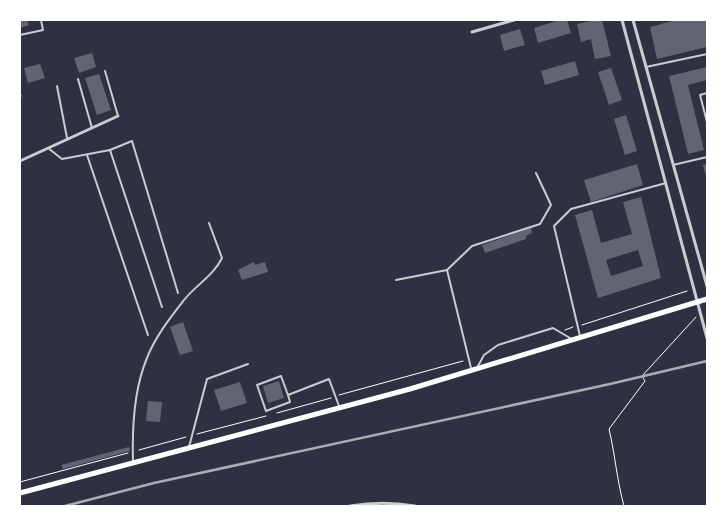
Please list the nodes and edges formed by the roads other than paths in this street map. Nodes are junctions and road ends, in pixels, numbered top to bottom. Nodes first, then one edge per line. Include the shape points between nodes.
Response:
1 (41, 20) edge
2 (514, 20) edge
3 (622, 20) edge
4 (633, 20) edge
5 (472, 32) dead end
6 (20, 35) edge
7 (707, 54) edge
8 (646, 68) junction
9 (105, 71) dead end
10 (78, 79) dead end
11 (57, 86) dead end
12 (707, 93) edge
13 (118, 116) joint
14 (707, 122) edge
15 (92, 128) junction
16 (67, 139) junction
17 (48, 148) junction
18 (110, 150) junction
19 (88, 155) junction
20 (707, 157) edge
21 (20, 161) edge
22 (673, 165) junction
23 (536, 173) dead end
24 (666, 183) junction
25 (209, 223) dead end
26 (447, 270) junction
27 (396, 280) dead end
28 (707, 286) edge
29 (178, 293) dead end
30 (707, 300) edge
31 (696, 303) junction
32 (162, 307) dead end
33 (148, 335) dead end
34 (580, 338) junction
35 (707, 338) edge
36 (572, 340) junction
37 (248, 364) dead end
38 (474, 370) junction
39 (288, 394) junction
40 (340, 408) junction
41 (188, 449) junction
42 (133, 463) junction
43 (20, 493) edge
44 (395, 504) edge
45 (350, 506) edge
46 (416, 506) edge

1 - 6 lane via 43,30
2 - 5 street
3 - 24 street
4 - 8 street
7 - 8 lane
8 - 22 street
9 - 13 lane
10 - 15 lane
11 - 16 lane
12 - 14 lane via 700,95
13 - 15 street
15 - 16 street
16 - 17 street
17 - 19 lane via 62,159
17 - 21 street
18 - 19 lane
18 - 29 lane via 132,141
18 - 32 lane
19 - 33 lane
20 - 22 lane
22 - 28 street
23 - 26 lane via 550,205 540,224 472,246
24 - 31 street via 695,288
24 - 34 lane via 572,209 554,226
25 - 42 lane via 222,258 217,268 186,298 166,324 146,359 138,398
26 - 27 lane
26 - 38 lane
30 - 31 main road
31 - 34 main road
31 - 35 street
34 - 36 main road
36 - 38 main road
36 - 38 lane via 553,328 498,345 484,354
37 - 41 lane via 207,379
38 - 40 main road
39 - 39 lane via 290,402 266,410 257,385 281,376
39 - 40 lane via 329,379
40 - 41 main road
41 - 42 main road
42 - 43 main road
44 - 45 street via 372,502
44 - 46 street

